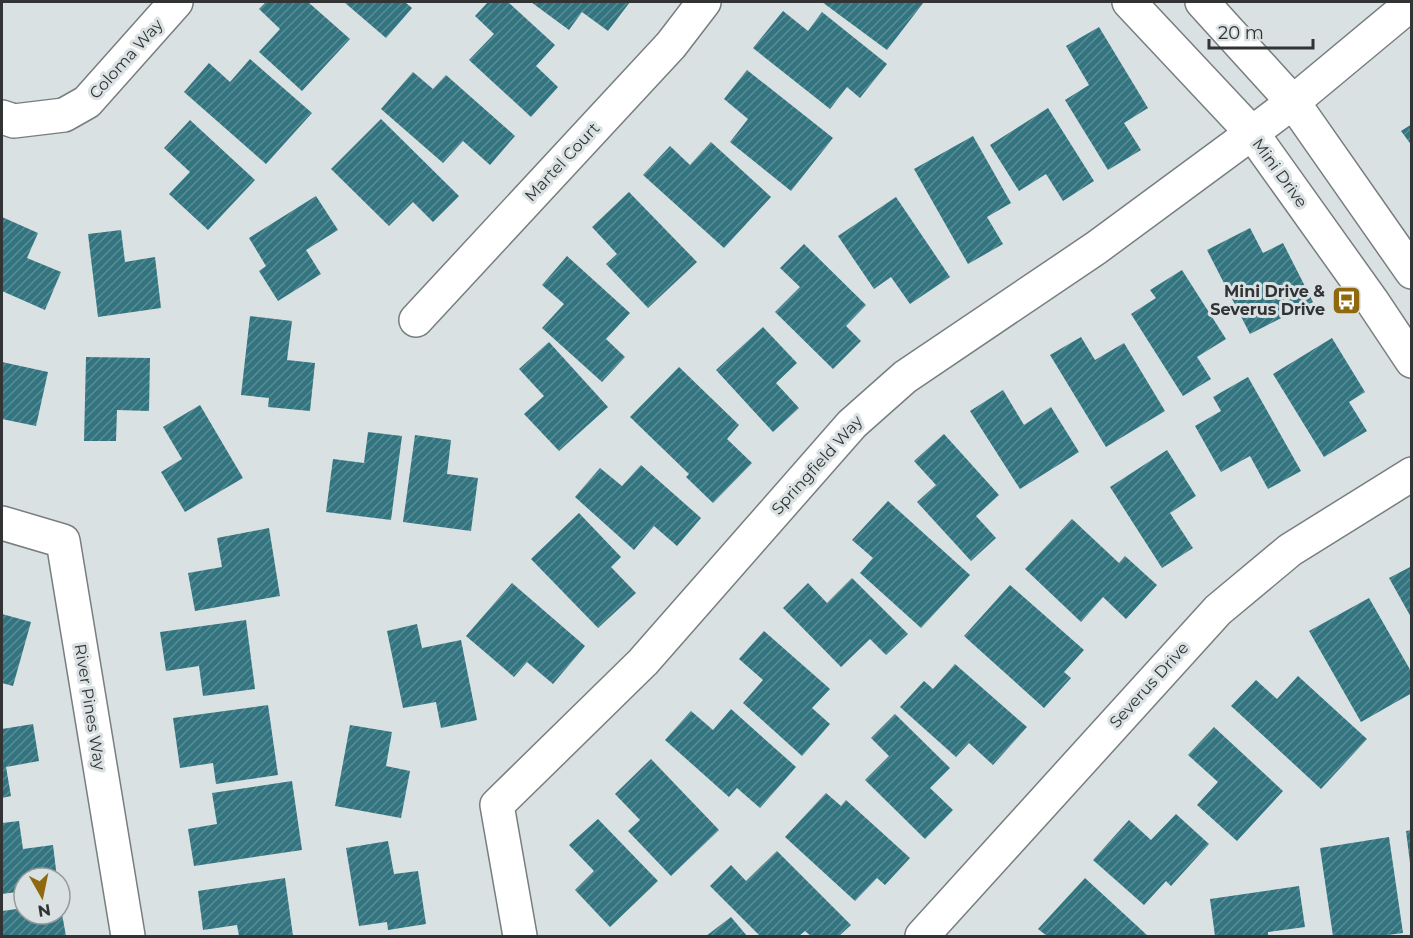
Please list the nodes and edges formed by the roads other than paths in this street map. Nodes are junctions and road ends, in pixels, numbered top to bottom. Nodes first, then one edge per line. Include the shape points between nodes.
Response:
1 (176, 2) edge
2 (704, 2) edge
3 (1130, 2) edge
4 (1202, 2) edge
5 (1412, 3) edge
6 (1293, 102) junction
7 (2, 117) edge
8 (1252, 133) junction
9 (1412, 272) edge
10 (416, 320) dead end
11 (1412, 361) edge
12 (1412, 474) edge
13 (2, 523) edge
14 (128, 936) edge
15 (520, 936) edge
16 (922, 936) edge

1 - 7 street, Coloma Way via 87,102 64,116 14,121
2 - 10 street, Martel Court via 671,45
3 - 8 street, Mini Drive
4 - 6 street
5 - 6 street, Springfield Way
6 - 8 street, Springfield Way
6 - 9 street
8 - 11 street, Mini Drive
8 - 15 street, Springfield Way via 1096,248 914,370 852,424 643,662 497,805
12 - 16 street, Severus Drive via 1290,550 1218,610
13 - 14 street, River Pines Way via 63,541

